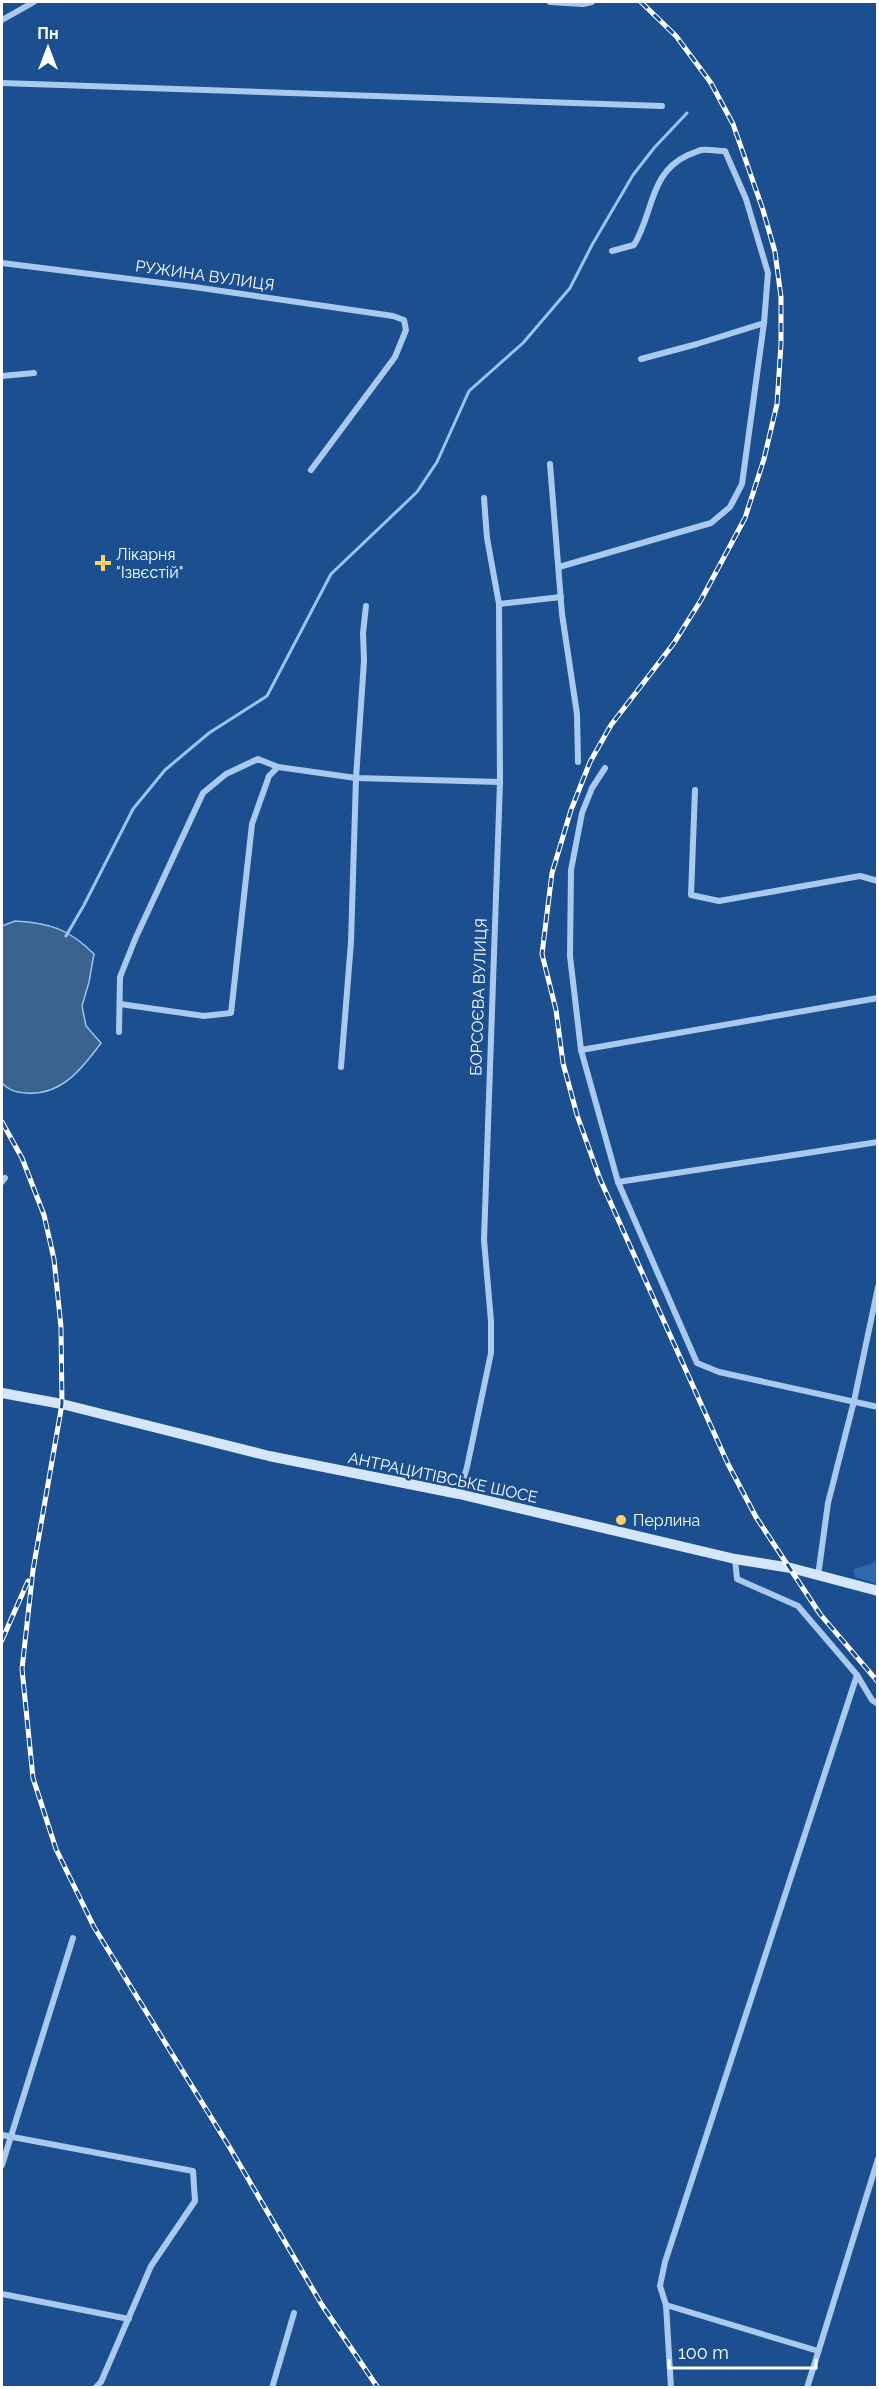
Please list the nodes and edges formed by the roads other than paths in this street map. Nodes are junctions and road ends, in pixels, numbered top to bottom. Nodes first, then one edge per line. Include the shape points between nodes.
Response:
1 (34, 2) edge
2 (550, 2) edge
3 (591, 2) edge
4 (2, 20) edge
5 (2, 83) edge
6 (662, 106) dead end
7 (612, 251) dead end
8 (2, 263) edge
9 (764, 322) junction
10 (641, 359) dead end
11 (34, 373) dead end
12 (2, 376) edge
13 (550, 464) dead end
14 (311, 470) dead end
15 (484, 498) dead end
16 (559, 567) junction
17 (561, 597) junction
18 (499, 604) junction
19 (366, 606) dead end
20 (578, 762) dead end
21 (278, 767) junction
22 (605, 768) dead end
23 (356, 778) junction
24 (500, 782) junction
25 (695, 790) dead end
26 (878, 881) edge
27 (878, 998) edge
28 (120, 1004) junction
29 (119, 1032) dead end
30 (581, 1050) junction
31 (341, 1067) dead end
32 (878, 1142) edge
33 (618, 1182) junction
34 (878, 1287) edge
35 (2, 1393) edge
36 (854, 1401) junction
37 (878, 1407) edge
38 (459, 1494) junction
39 (735, 1559) junction
40 (818, 1575) junction
41 (878, 1591) edge
42 (857, 1675) junction
43 (878, 1704) edge
44 (73, 1938) dead end
45 (2, 2135) edge
46 (12, 2137) junction
47 (878, 2159) edge
48 (2, 2165) edge
49 (2, 2294) edge
50 (666, 2305) junction
51 (294, 2313) dead end
52 (129, 2319) junction
53 (818, 2351) junction
54 (95, 2388) edge
55 (272, 2388) edge
56 (671, 2388) edge
57 (807, 2388) edge

1 - 4 street
2 - 3 street
5 - 6 street
7 - 9 street via 634,245 665,170 701,150 725,151 746,199 768,273
8 - 14 street, РУЖИНА ВУЛИЦЯ via 393,315 404,320 406,330 395,357
9 - 10 street
9 - 16 street via 742,484 730,507 711,523
11 - 12 street
13 - 16 street
15 - 18 street, БОРСОЄВА ВУЛИЦЯ
16 - 17 street
17 - 18 street
17 - 20 street via 577,714
18 - 24 street, БОРСОЄВА ВУЛИЦЯ
19 - 23 street
21 - 23 street
21 - 28 street via 258,759 226,774 202,793 120,977
21 - 28 street via 269,776 252,824 231,1013 204,1016
22 - 30 street via 582,813 571,870 570,956
23 - 24 street
23 - 31 street via 351,942
24 - 38 street, БОРСОЄВА ВУЛИЦЯ via 484,1240 491,1353
25 - 26 street via 692,896 719,902 860,876
27 - 30 street
28 - 29 street
30 - 33 street
32 - 33 street
33 - 36 street via 697,1363 719,1372
34 - 36 street
35 - 38 main road, АНТРАЦИТІВСЬКЕ ШОСЕ via 62,1404 269,1456
36 - 37 street
36 - 40 street via 828,1503
38 - 39 main road, АНТРАЦИТІВСЬКЕ ШОСЕ
39 - 40 main road, АНТРАЦИТІВСЬКЕ ШОСЕ
39 - 42 street via 737,1579 798,1606
40 - 41 main road, АНТРАЦИТІВСЬКЕ ШОСЕ
42 - 43 street
42 - 50 street via 665,2262 660,2286
44 - 46 street
45 - 46 street
46 - 48 street
46 - 52 street via 193,2171 195,2201 151,2266
47 - 53 street
49 - 52 street
50 - 53 street
50 - 56 street
51 - 55 street
52 - 54 street
53 - 57 street

